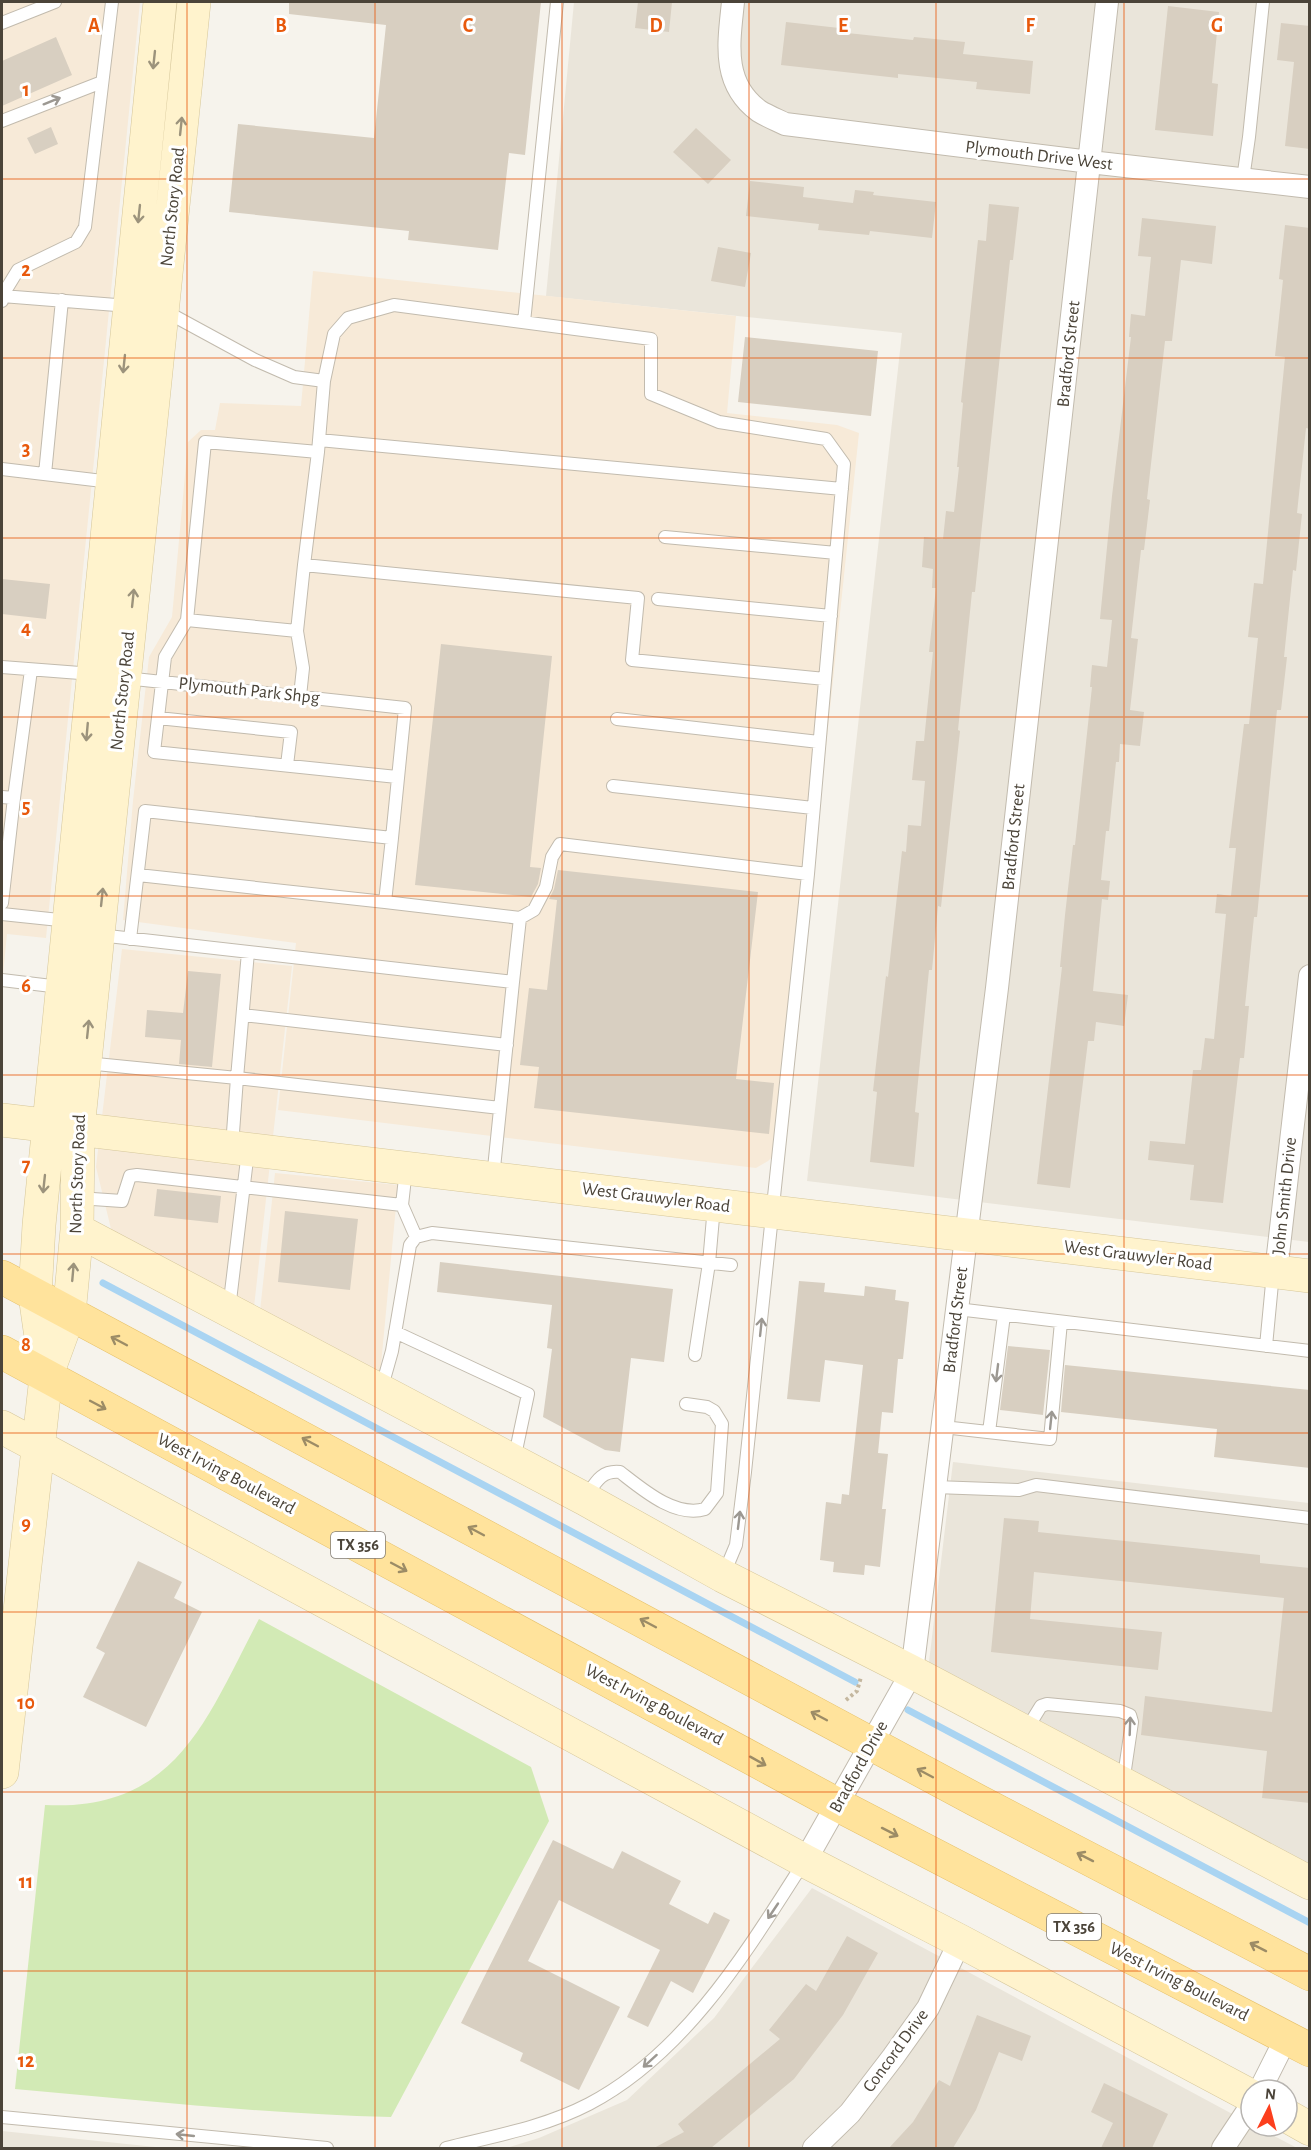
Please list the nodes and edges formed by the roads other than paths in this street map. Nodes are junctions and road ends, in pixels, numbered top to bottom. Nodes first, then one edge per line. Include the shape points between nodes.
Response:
1 (55, 2) edge
2 (112, 2) edge
3 (160, 2) edge
4 (194, 2) edge
5 (557, 2) edge
6 (733, 2) edge
7 (1107, 2) edge
8 (1263, 2) edge
9 (2, 23) edge
10 (102, 82) junction
11 (2, 121) edge
12 (1090, 162) junction
13 (1243, 179) junction
14 (1310, 187) edge
15 (2, 296) edge
16 (62, 300) junction
17 (2, 302) edge
18 (129, 306) junction
19 (162, 309) junction
20 (524, 322) junction
21 (324, 381) junction
22 (318, 446) junction
23 (2, 469) edge
24 (45, 474) junction
25 (112, 483) junction
26 (842, 489) junction
27 (665, 537) dead end
28 (836, 553) junction
29 (304, 565) junction
30 (658, 599) dead end
31 (831, 616) junction
32 (187, 620) junction
33 (297, 631) junction
34 (2, 668) edge
35 (30, 670) junction
36 (108, 676) junction
37 (825, 679) junction
38 (161, 681) junction
39 (300, 696) junction
40 (158, 718) junction
41 (617, 719) dead end
42 (819, 742) junction
43 (287, 765) junction
44 (397, 777) junction
45 (613, 786) dead end
46 (8, 797) edge
47 (813, 808) junction
48 (392, 838) junction
49 (808, 874) junction
50 (138, 875) junction
51 (385, 902) junction
52 (2, 903) edge
53 (2, 914) edge
54 (520, 918) junction
55 (84, 928) junction
56 (130, 939) junction
57 (248, 952) junction
58 (1310, 976) edge
59 (2, 980) edge
60 (513, 982) junction
61 (63, 988) junction
62 (243, 1015) junction
63 (507, 1044) junction
64 (85, 1063) junction
65 (237, 1078) junction
66 (500, 1108) junction
67 (2, 1120) edge
68 (64, 1127) junction
69 (240, 1148) junction
70 (406, 1168) junction
71 (493, 1178) junction
72 (244, 1186) junction
73 (77, 1197) junction
74 (402, 1205) junction
75 (714, 1205) junction
76 (773, 1212) junction
77 (77, 1230) junction
78 (966, 1235) junction
79 (416, 1237) junction
80 (709, 1263) junction
81 (731, 1265) dead end
82 (1275, 1272) junction
83 (1310, 1276) edge
84 (2, 1277) edge
85 (35, 1295) junction
86 (957, 1309) junction
87 (228, 1311) junction
88 (69, 1314) junction
89 (1004, 1315) junction
90 (1061, 1322) junction
91 (395, 1332) junction
92 (1266, 1346) junction
93 (1310, 1351) edge
94 (2, 1352) edge
95 (695, 1354) dead end
96 (46, 1377) junction
97 (381, 1391) junction
98 (686, 1404) dead end
99 (2, 1427) edge
100 (943, 1427) junction
101 (989, 1432) junction
102 (38, 1447) junction
103 (514, 1461) junction
104 (935, 1487) junction
105 (585, 1499) junction
106 (1310, 1518) edge
107 (723, 1576) junction
108 (912, 1672) junction
109 (1025, 1732) junction
110 (871, 1743) junction
111 (2, 1771) edge
112 (1123, 1784) junction
113 (838, 1805) junction
114 (805, 1861) junction
115 (1310, 1883) edge
116 (960, 1941) junction
117 (1310, 1974) edge
118 (1298, 2044) edge
119 (1270, 2078) edge
120 (1239, 2090) edge
121 (2, 2117) edge
122 (1239, 2124) edge
123 (327, 2148) edge
124 (446, 2148) edge
125 (814, 2148) edge
126 (1223, 2148) edge

1 - 9 lane
2 - 10 lane
3 -> 18 main road, North Story Road
19 -> 4 main road, North Story Road
5 - 20 lane
6 - 12 street, Plymouth Drive West via 728,49 742,94 760,111 785,124
7 - 12 street, Bradford Street
8 - 13 lane
11 -> 10 lane
10 - 15 lane via 85,227 76,242 18,270
12 - 13 street, Plymouth Drive West
12 - 78 street, Bradford Street via 999,976
13 - 14 street, Plymouth Drive West
15 - 16 lane
15 - 17 lane
16 - 18 lane
16 - 24 lane
18 - 19 main road
18 -> 25 main road, North Story Road
19 - 21 lane via 255,360 294,377
36 -> 19 main road, North Story Road
20 - 21 lane via 394,305 348,318 334,334
20 - 26 lane via 651,339 651,394 719,422 826,439 844,464
21 - 22 lane
22 - 26 lane
22 - 29 lane
22 - 32 lane via 205,442
23 - 24 lane
24 - 25 lane
25 - 36 main road, North Story Road
26 - 28 lane
27 - 28 lane
28 - 31 lane
29 - 33 lane
29 - 37 lane via 638,598 632,660
30 - 31 lane
31 - 37 lane
32 - 33 lane
32 - 38 lane via 165,657
33 - 39 lane via 303,668
34 - 35 lane, Plymouth Park Shpg
35 - 36 lane, Plymouth Park Shpg
35 - 46 lane
36 - 38 lane, Plymouth Park Shpg
36 - 55 main road, North Story Road
37 - 42 lane
38 - 39 lane, Plymouth Park Shpg
38 - 40 lane
39 - 44 lane, Plymouth Park Shpg via 405,708
40 - 43 lane via 291,732
40 - 43 lane via 154,752
41 - 42 lane
42 - 47 lane
43 - 44 lane
44 - 48 lane
45 - 47 lane
46 - 52 lane
47 - 49 lane
48 - 50 lane via 145,811
48 - 51 lane
49 - 54 lane via 560,844 552,856 546,887 534,910
49 - 76 lane
50 - 51 lane
50 - 56 lane
51 - 54 lane
53 - 55 lane
54 - 60 lane
55 - 56 lane
55 - 61 main road, North Story Road
64 -> 55 main road, North Story Road
56 - 57 lane
57 - 60 lane
57 - 62 lane
58 - 82 street, John Smith Drive
59 - 61 lane
60 - 63 lane
61 - 68 main road, North Story Road
62 - 63 lane
62 - 65 lane
63 - 66 lane
64 - 65 lane
64 - 68 main road, North Story Road
65 - 66 lane
65 - 69 lane
66 - 71 lane
67 - 68 main road, West Grauwyler Road
68 - 69 main road, West Grauwyler Road
68 - 73 main road, North Story Road
68 -> 85 main road, North Story Road via 39,1225
69 - 70 main road, West Grauwyler Road
69 - 72 lane
70 - 71 main road, West Grauwyler Road
70 - 74 lane
71 - 75 main road, West Grauwyler Road
72 - 73 lane via 136,1175 130,1176 122,1201
72 - 74 lane
72 - 87 lane
73 - 77 main road, North Story Road
74 - 79 lane
75 - 76 main road, West Grauwyler Road
75 - 80 lane
76 - 78 main road, West Grauwyler Road
107 -> 76 lane via 736,1545
77 - 87 main road
88 -> 77 main road, North Story Road
78 - 82 main road, West Grauwyler Road
78 - 86 street, Bradford Street
79 - 80 lane via 432,1233
79 - 91 lane via 410,1245
80 - 81 lane
80 - 95 lane
82 - 83 main road, West Grauwyler Road
82 - 92 lane
84 - 85 main road
85 - 88 main road
85 - 96 main road, North Story Road
86 - 89 lane
86 - 100 street, Bradford Street
87 - 97 main road
88 - 96 main road, North Story Road
110 -> 88 main road
89 - 90 lane
89 -> 101 lane
90 - 92 lane
101 -> 90 lane via 1050,1439
91 - 97 lane
91 - 103 lane via 528,1394
92 - 93 lane
94 - 96 main road, West Irving Boulevard / TX 356
96 - 102 main road, North Story Road
96 -> 113 main road, West Irving Boulevard / TX 356
97 - 103 main road
98 - 105 lane via 707,1407 722,1424 717,1493 705,1509 689,1512 665,1503 620,1472 611,1471 600,1477
99 - 102 main road
100 - 101 lane
100 - 104 street, Bradford Street
102 - 111 main road, North Story Road
102 - 114 main road
103 - 105 main road
104 - 106 lane via 1019,1490 1036,1485
104 - 108 street, Bradford Street
105 - 107 main road
107 - 108 main road
108 - 109 main road
108 - 110 street, Bradford Drive
109 - 112 main road
112 -> 109 lane via 1130,1715 1047,1704 1041,1706
110 - 113 street, Bradford Drive
117 -> 110 main road
112 - 115 main road
113 - 114 street, Bradford Drive
113 -> 118 main road, West Irving Boulevard / TX 356
114 - 116 main road
114 -> 124 lane via 720,1986 645,2066 615,2089 547,2122
116 - 120 main road
116 - 125 street, Concord Drive via 928,2008 850,2113
118 - 119 street
123 -> 121 lane
122 - 126 street

